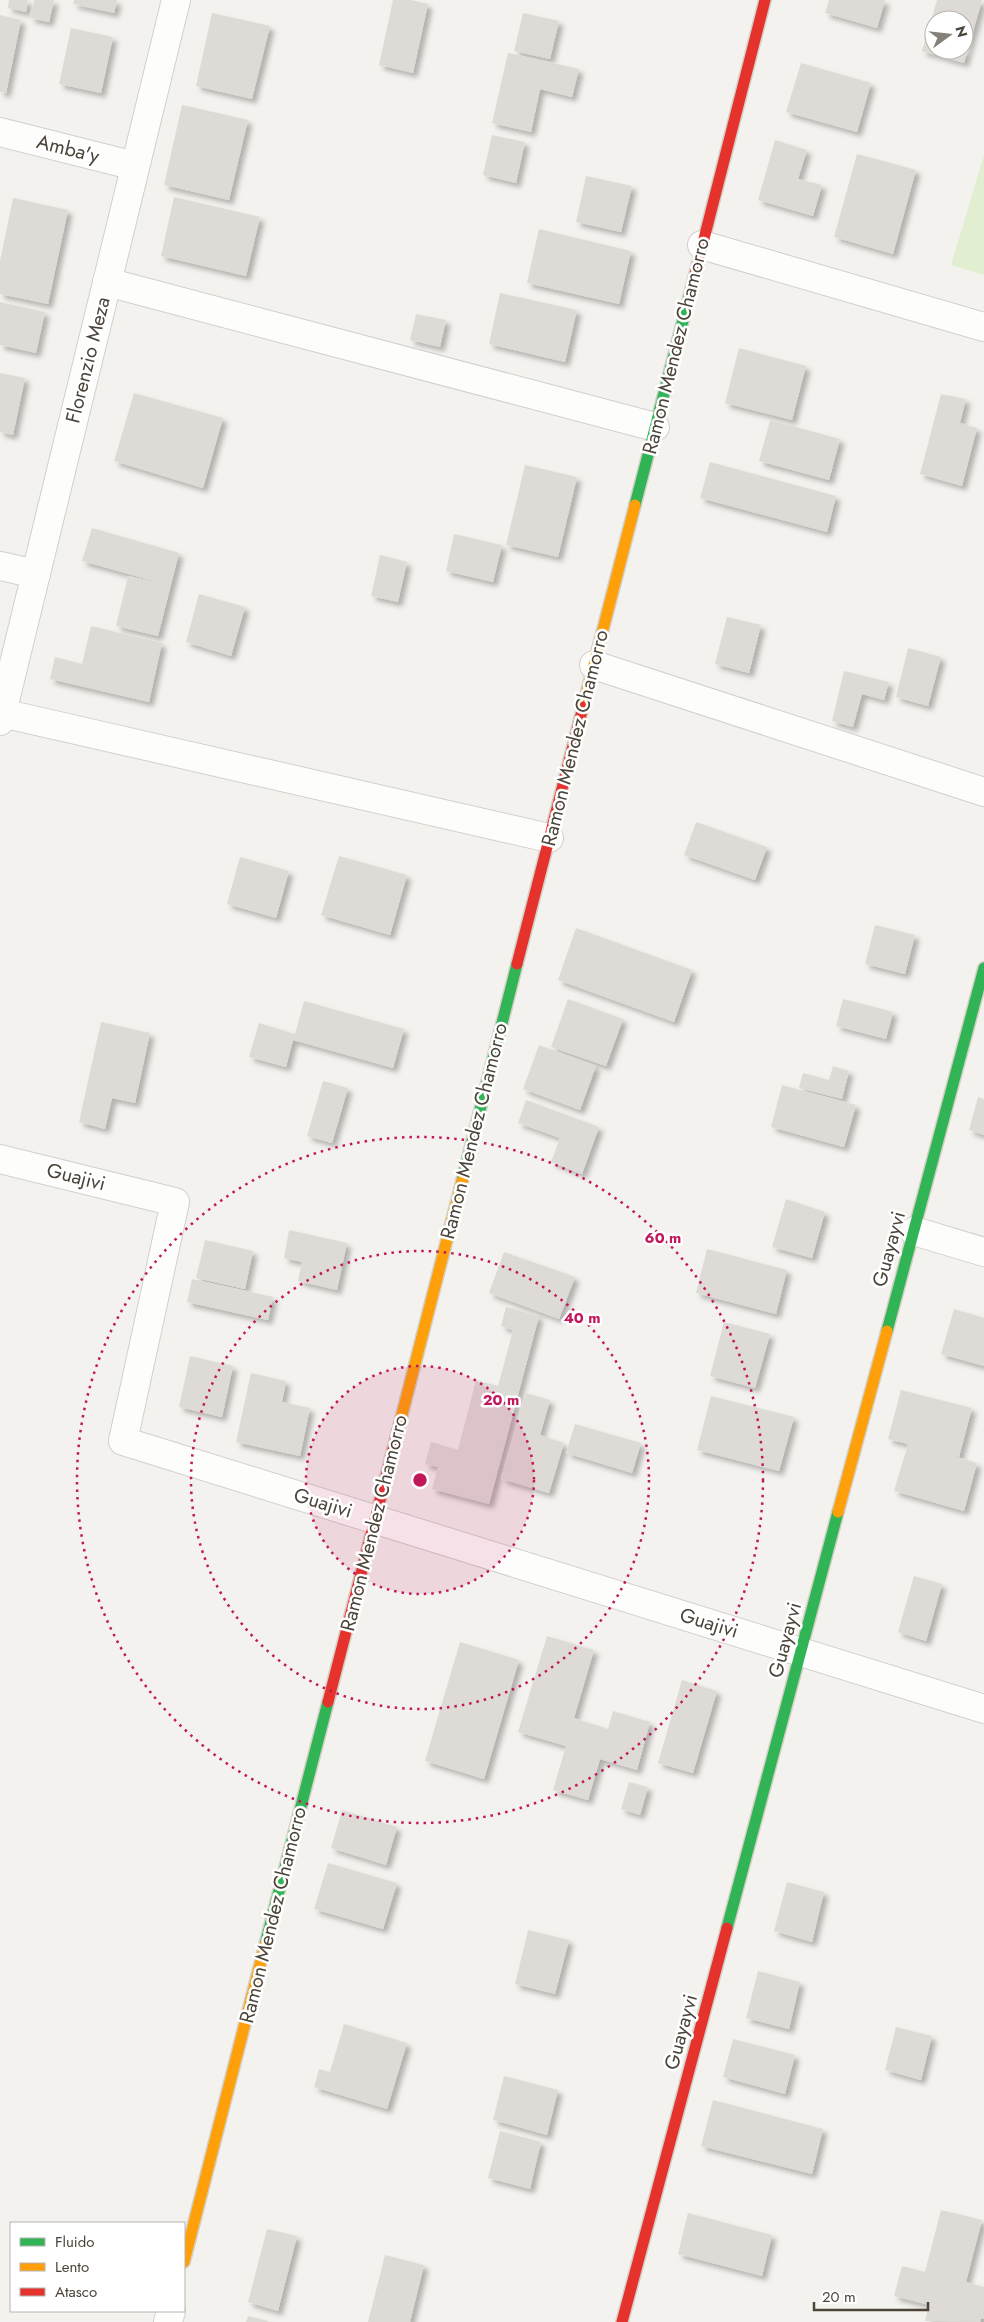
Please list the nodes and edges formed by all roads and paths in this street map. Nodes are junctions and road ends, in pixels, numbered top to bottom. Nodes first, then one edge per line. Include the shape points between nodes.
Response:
1 (176, 0) edge
2 (765, 0) edge
3 (0, 132) edge
4 (135, 166) junction
5 (702, 245) junction
6 (107, 282) junction
7 (984, 327) edge
8 (655, 427) junction
9 (0, 566) edge
10 (36, 574) junction
11 (594, 665) junction
12 (1, 717) edge
13 (984, 792) edge
14 (550, 838) junction
15 (984, 968) edge
16 (0, 1159) edge
17 (914, 1231) junction
18 (984, 1252) edge
19 (374, 1519) junction
20 (802, 1652) junction
21 (984, 1709) edge
22 (185, 2258) edge
23 (622, 2322) edge

1 - 4 street, Florenzio Meza
2 - 5 street, Ramon Mendez Chamorro
3 - 4 street, Amba'y
4 - 6 street, Florenzio Meza
5 - 7 street
5 - 8 street, Ramon Mendez Chamorro
6 - 8 street
6 - 10 street, Florenzio Meza
8 - 11 street, Ramon Mendez Chamorro
9 - 10 street
10 - 12 street, Florenzio Meza
11 - 13 street
11 - 14 street, Ramon Mendez Chamorro
12 - 14 street
14 - 19 street, Ramon Mendez Chamorro
15 - 17 street, Guayayvi
16 - 19 street, Guajivi via 175,1202 123,1441
17 - 18 street
17 - 20 street, Guayayvi
19 - 20 street, Guajivi
19 - 22 street, Ramon Mendez Chamorro
20 - 21 street, Guajivi
20 - 23 street, Guayayvi

